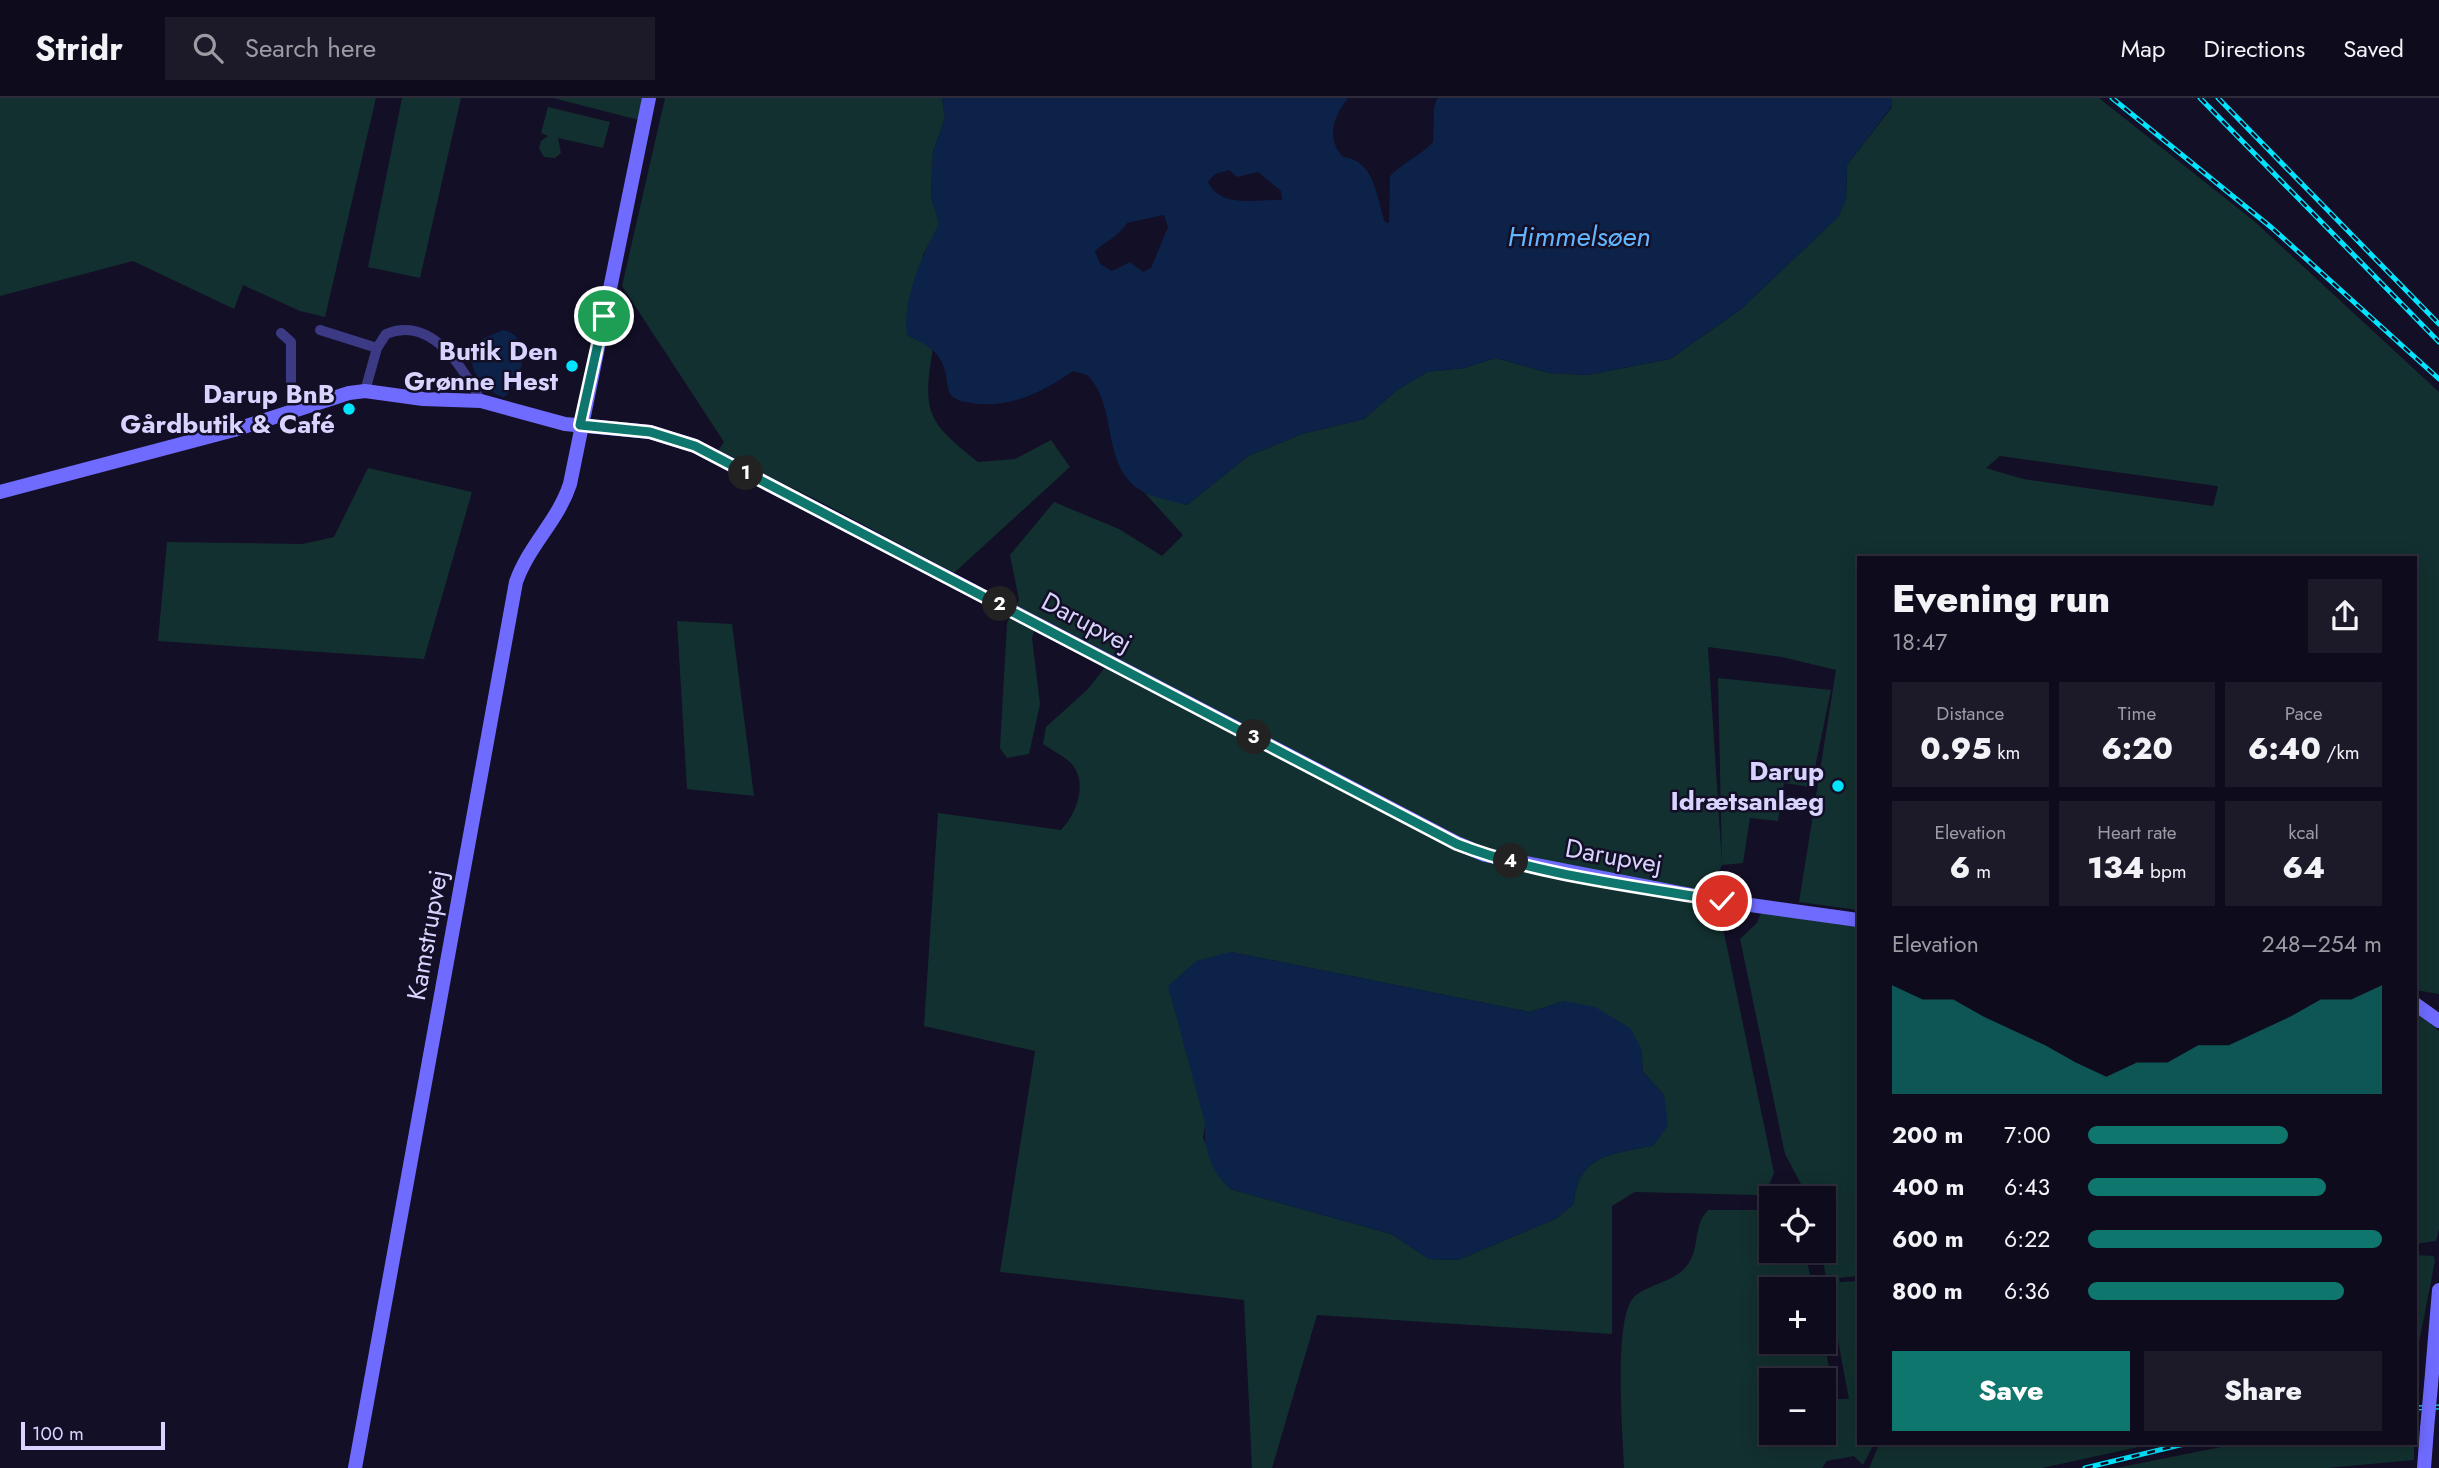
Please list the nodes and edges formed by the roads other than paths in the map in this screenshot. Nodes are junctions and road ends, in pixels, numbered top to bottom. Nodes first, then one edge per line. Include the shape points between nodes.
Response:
1 (649, 98) edge
2 (320, 330) dead end
3 (281, 333) dead end
4 (377, 348) junction
5 (365, 391) junction
6 (481, 401) junction
7 (294, 412) junction
8 (580, 425) junction
9 (0, 492) edge
10 (1857, 920) edge
11 (2417, 1005) edge
12 (2439, 1021) edge
13 (2439, 1290) edge
14 (355, 1468) edge
15 (2424, 1468) edge

1 - 8 street, Kamstrupvej
2 - 4 street
3 - 7 street via 291,342
4 - 5 street
4 - 6 street via 386,334 394,331 426,336 460,362
5 - 6 street, Darupvej
5 - 7 street, Darupvej
6 - 8 street, Darupvej
7 - 9 street, Darupvej
8 - 10 street, Darupvej via 650,432 695,446 1485,855 1716,900
8 - 14 street, Kamstrupvej via 563,506 533,545 516,582
11 - 12 street
13 - 15 street, bridge

